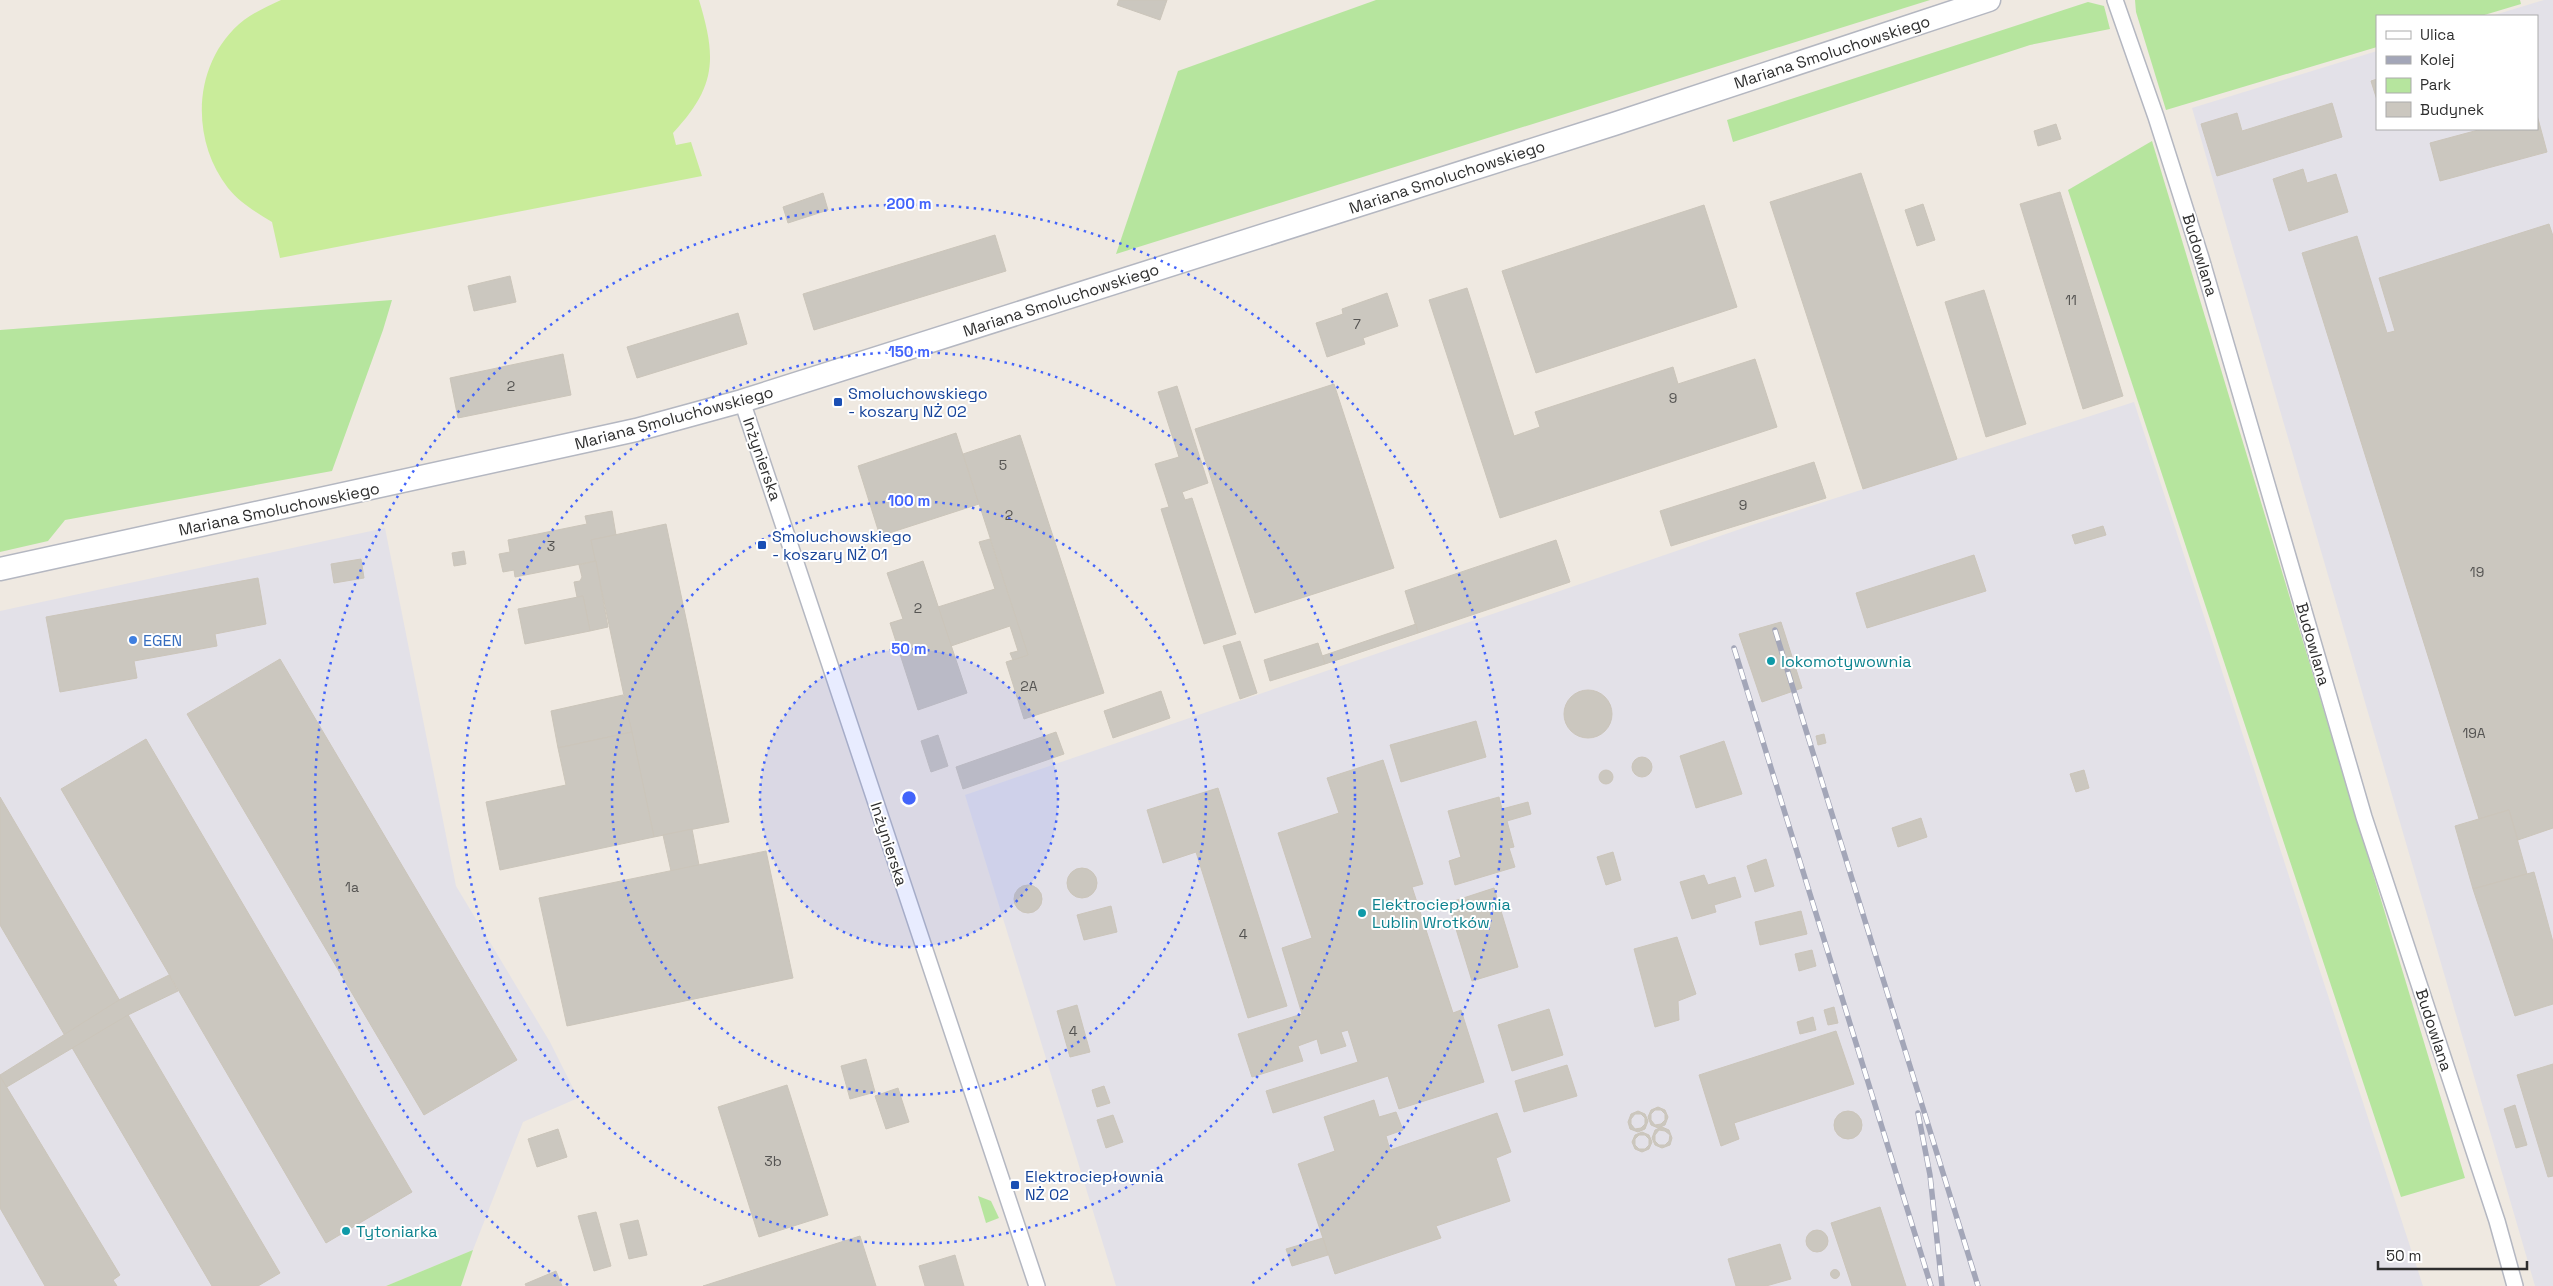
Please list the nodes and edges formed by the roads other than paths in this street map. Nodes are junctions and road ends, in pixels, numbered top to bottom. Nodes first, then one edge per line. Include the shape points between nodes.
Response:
1 (1989, 0) edge
2 (2115, 0) edge
3 (742, 401) junction
4 (0, 570) edge
5 (1037, 1286) edge
6 (2515, 1286) edge

1 - 3 street, Mariana Smoluchowskiego via 1614,124
2 - 6 street, Budowlana via 2201,258 2364,817 2497,1220
3 - 4 street, Mariana Smoluchowskiego via 636,430
3 - 5 street, Inżynierska

